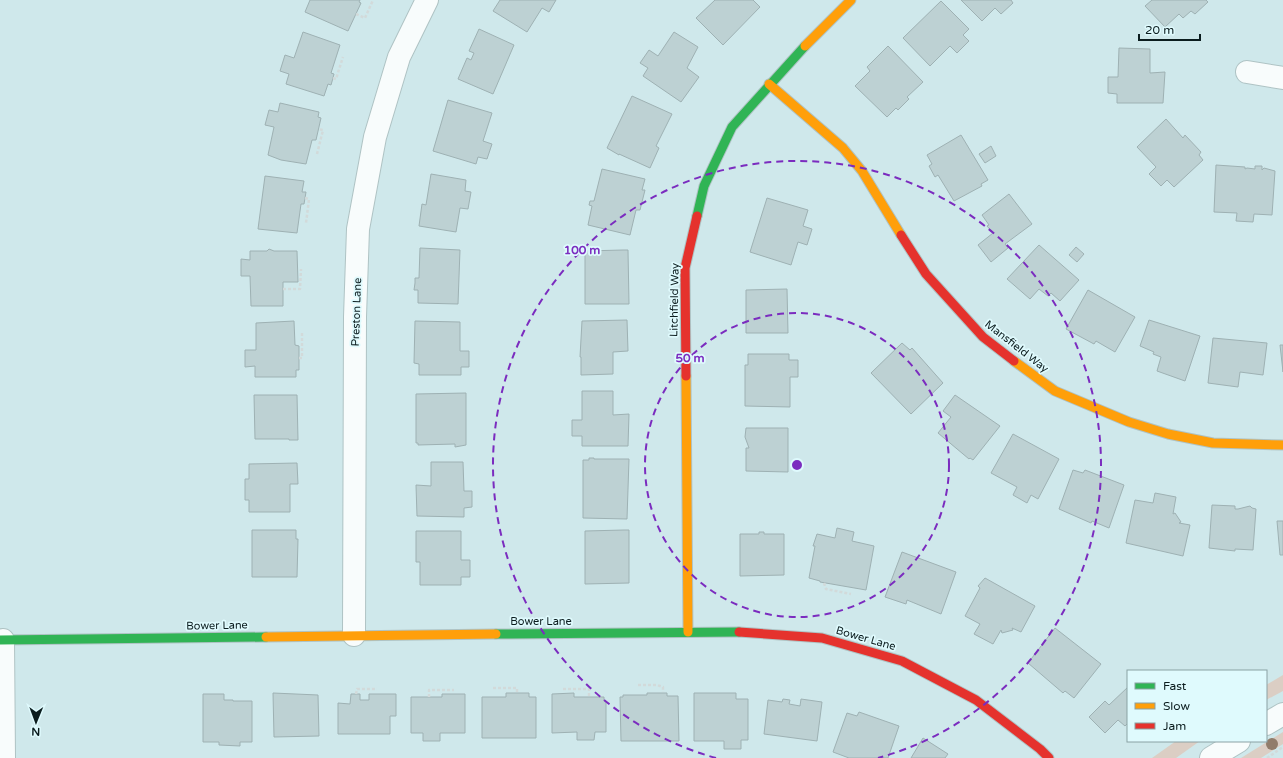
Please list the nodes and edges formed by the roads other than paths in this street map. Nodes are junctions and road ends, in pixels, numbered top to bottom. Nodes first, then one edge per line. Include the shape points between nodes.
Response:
1 (427, 0) edge
2 (851, 0) edge
3 (1247, 72) dead end
4 (1283, 78) edge
5 (769, 84) junction
6 (1283, 445) edge
7 (688, 632) junction
8 (354, 635) junction
9 (2, 640) edge
10 (1283, 714) edge
11 (1267, 723) edge
12 (1237, 742) edge
13 (4, 758) edge
14 (1048, 758) edge
15 (1211, 758) edge

1 - 8 street, Preston Lane via 400,57 375,137 358,229 355,317
2 - 5 street, Litchfield Way
3 - 4 street
5 - 6 street, Mansfield Way via 843,148 862,171 926,274 983,337 1055,391 1128,422 1168,434 1213,443
5 - 7 street, Litchfield Way via 732,127 704,186 685,268
7 - 8 street, Bower Lane
7 - 14 street, Bower Lane via 753,632 822,638 902,661 976,700
8 - 9 street, Bower Lane
9 - 13 street
10 - 11 street
12 - 15 street

